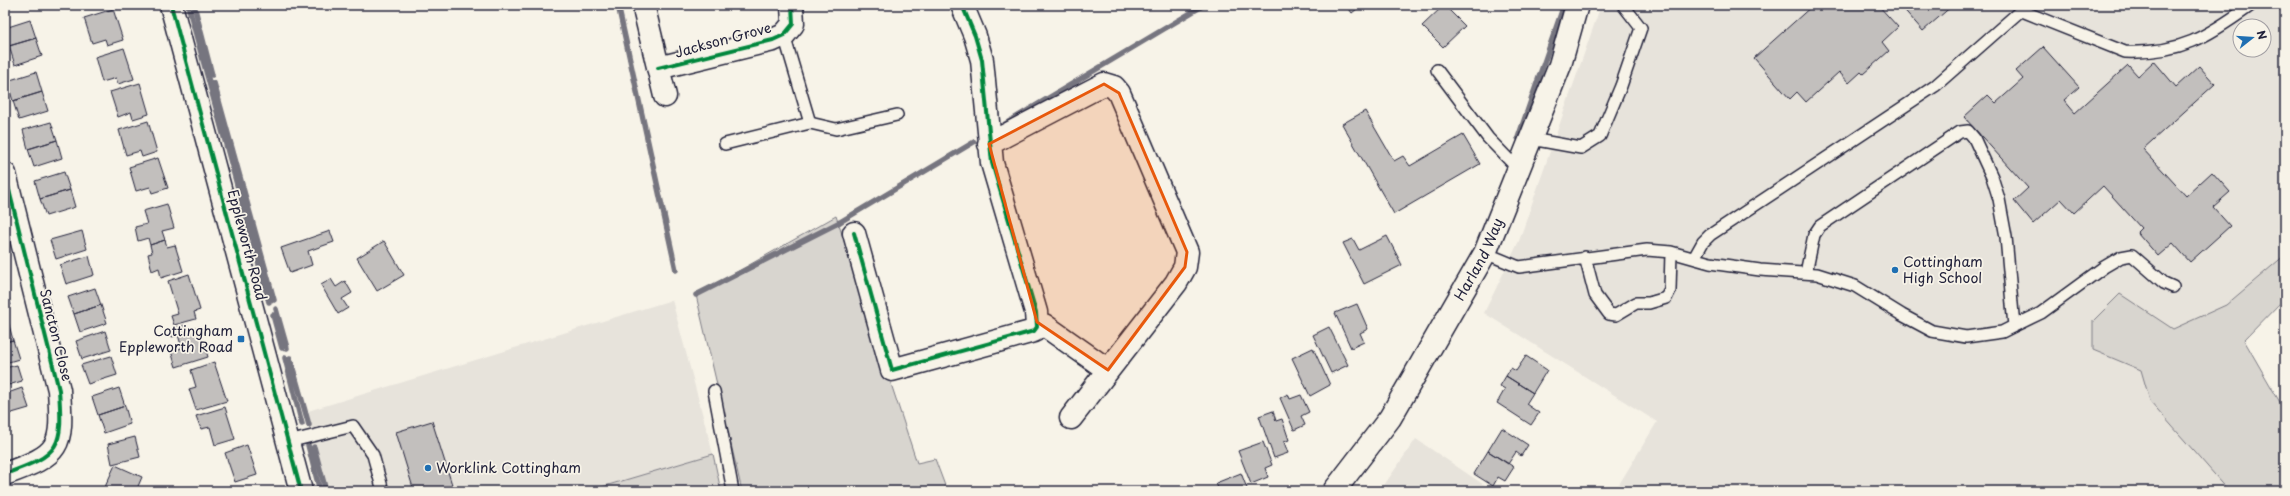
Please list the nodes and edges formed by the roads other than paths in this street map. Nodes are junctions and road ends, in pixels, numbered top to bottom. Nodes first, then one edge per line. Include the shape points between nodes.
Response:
1 (171, 5) edge
2 (792, 5) edge
3 (962, 5) edge
4 (1577, 5) edge
5 (1623, 5) edge
6 (2250, 6) dead end
7 (2024, 8) edge
8 (644, 13) dead end
9 (784, 35) junction
10 (658, 68) junction
11 (1436, 70) dead end
12 (665, 96) dead end
13 (897, 115) dead end
14 (810, 123) junction
15 (1531, 140) junction
16 (725, 144) dead end
17 (989, 144) junction
18 (1519, 170) junction
19 (5, 174) edge
20 (854, 233) dead end
21 (1670, 252) junction
22 (1485, 253) junction
23 (1585, 257) junction
24 (1694, 258) junction
25 (1806, 273) junction
26 (2173, 287) dead end
27 (1037, 322) junction
28 (2014, 326) junction
29 (1108, 370) junction
30 (714, 391) dead end
31 (1071, 418) dead end
32 (288, 442) junction
33 (5, 474) edge
34 (301, 491) edge
35 (383, 491) edge
36 (733, 491) edge
37 (1334, 491) edge

1 - 32 street, Eppleworth Road
2 - 9 street, Jackson Grove via 793,24
3 - 17 street via 982,60
4 - 15 street, Harland Way via 1560,65
5 - 15 lane via 1641,28 1600,136 1581,148
6 - 7 lane via 2199,40 2162,51 2142,53 2125,52
7 - 24 lane via 1935,86 1710,235
8 - 10 street, Jackson Grove
9 - 10 street, Jackson Grove via 773,40
9 - 14 lane
10 - 12 street, Jackson Grove
11 - 18 lane via 1488,138
13 - 14 lane via 836,129
14 - 16 lane
15 - 18 street, Harland Way
17 - 27 street via 992,163
17 - 29 street via 1104,84 1114,87 1120,93 1187,252 1185,267 1176,283
18 - 22 street, Harland Way
19 - 33 street, Sancton Close via 59,390 62,426 54,449 36,463
20 - 27 street via 892,370 1034,331
21 - 23 lane via 1647,250
21 - 23 lane via 1670,290 1666,298 1629,306 1616,315 1609,314 1595,294
21 - 24 lane
22 - 23 lane via 1519,267
22 - 37 street, Harland Way via 1390,418
24 - 25 lane via 1760,270
25 - 28 lane via 1855,286 1932,331 1966,337 2002,332
25 - 28 lane via 1814,235 1820,226 1960,132 1968,132 1974,138 1999,199 2006,237
26 - 28 lane via 2164,283 2132,255 2126,255 2104,267 2041,313
27 - 29 street
29 - 31 street
30 - 36 lane
32 - 34 street, Eppleworth Road
32 - 35 lane via 353,426 373,455

